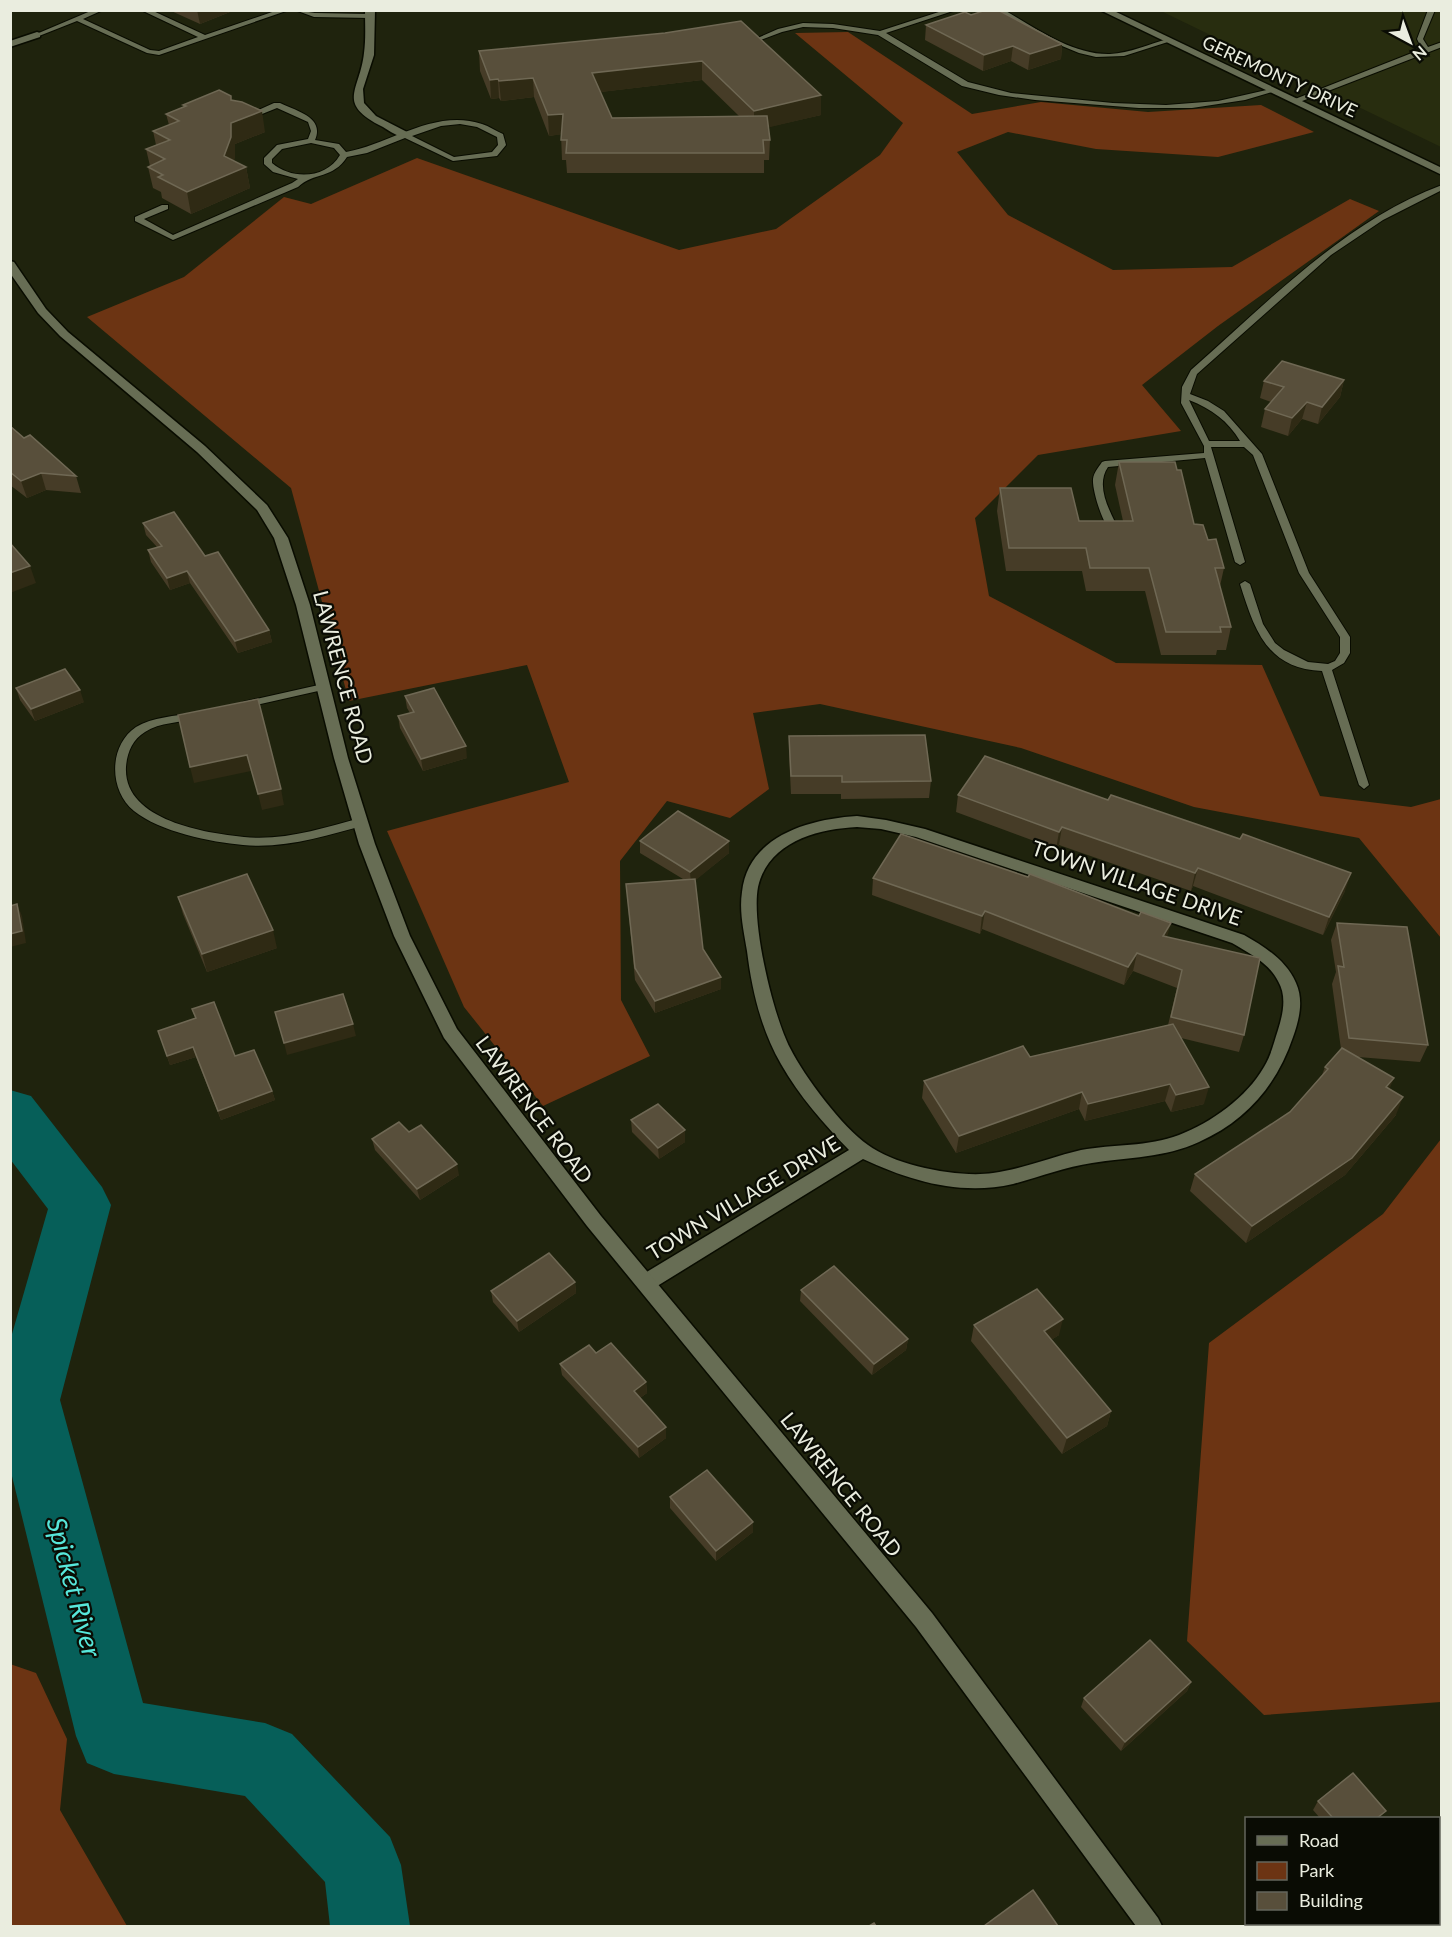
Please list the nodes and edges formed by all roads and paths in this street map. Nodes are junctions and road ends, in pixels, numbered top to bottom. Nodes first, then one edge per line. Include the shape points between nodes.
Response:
1 (100, 10) edge
2 (144, 10) edge
3 (286, 10) edge
4 (298, 10) edge
5 (917, 10) edge
6 (952, 10) edge
7 (998, 10) edge
8 (1104, 10) edge
9 (1432, 10) edge
10 (370, 13) edge
11 (930, 17) junction
12 (78, 19) junction
13 (880, 33) junction
14 (37, 35) joint
15 (205, 38) junction
16 (756, 40) edge
17 (1168, 41) junction
18 (10, 44) edge
19 (1442, 44) edge
20 (1426, 50) junction
21 (1271, 90) junction
22 (1294, 101) junction
23 (240, 119) edge
24 (405, 135) junction
25 (311, 141) junction
26 (344, 155) junction
27 (1442, 171) edge
28 (305, 176) junction
29 (1442, 187) edge
30 (165, 207) edge
31 (10, 264) edge
32 (1185, 395) junction
33 (1206, 444) junction
34 (1246, 444) junction
35 (1207, 455) junction
36 (1117, 537) edge
37 (1240, 562) dead end
38 (1245, 584) dead end
39 (1326, 669) junction
40 (323, 687) junction
41 (234, 707) edge
42 (211, 712) edge
43 (1364, 785) dead end
44 (361, 822) junction
45 (862, 1151) junction
46 (647, 1282) junction
47 (1150, 1926) edge

1 - 12 lane
2 - 15 lane
3 - 15 lane
4 - 10 lane via 314,15
5 - 11 lane
6 - 11 lane
7 - 17 lane via 1088,55 1129,54
8 - 17 street, GEREMONTY DRIVE
9 - 20 lane via 1420,39
10 - 24 street via 369,55 358,88 359,104 372,118
11 - 13 lane
12 - 14 lane
12 - 15 lane via 149,52 171,50
13 - 16 lane via 803,26
13 - 21 lane via 965,84 1019,96 1168,108 1231,102
14 - 18 street
17 - 21 street, GEREMONTY DRIVE
19 - 20 lane
20 - 22 lane
21 - 22 street, GEREMONTY DRIVE
22 - 27 street, GEREMONTY DRIVE
23 - 25 lane via 277,105 315,126
24 - 24 lane via 453,159 494,154 502,145 500,136 494,132 466,122 437,124
24 - 26 lane via 372,150
25 - 26 lane via 336,146
25 - 28 lane via 280,147 268,158 268,164 280,173
26 - 28 lane via 328,171
28 - 30 lane via 295,185 173,238 138,219
29 - 32 lane via 1380,218 1329,253 1207,358 1188,381
31 - 40 street, LAWRENCE ROAD via 42,311 64,334 201,449 262,508 281,538
32 - 33 lane via 1185,403
32 - 34 lane via 1205,402 1231,419
33 - 34 lane
33 - 35 lane
34 - 39 lane via 1257,454 1304,573 1346,637 1344,656
35 - 36 lane via 1105,464 1097,478
35 - 37 lane
38 - 39 lane via 1262,633 1270,644 1295,663
39 - 43 lane
40 - 41 lane
40 - 44 street, LAWRENCE ROAD
42 - 44 lane via 155,724 134,734 120,765 120,780 136,807 172,825 259,842
44 - 46 street, LAWRENCE ROAD via 402,936 450,1034 586,1212
45 - 45 street, TOWN VILLAGE DRIVE via 929,1177 981,1182 1096,1155 1158,1149 1186,1141 1234,1110 1269,1075 1290,1022 1292,1000 1288,983 1258,950 1238,939 920,833 856,822 811,828 773,848 759,864 749,903 756,957 769,1018 779,1044 810,1094
45 - 46 street, TOWN VILLAGE DRIVE
46 - 47 street, LAWRENCE ROAD via 924,1620

